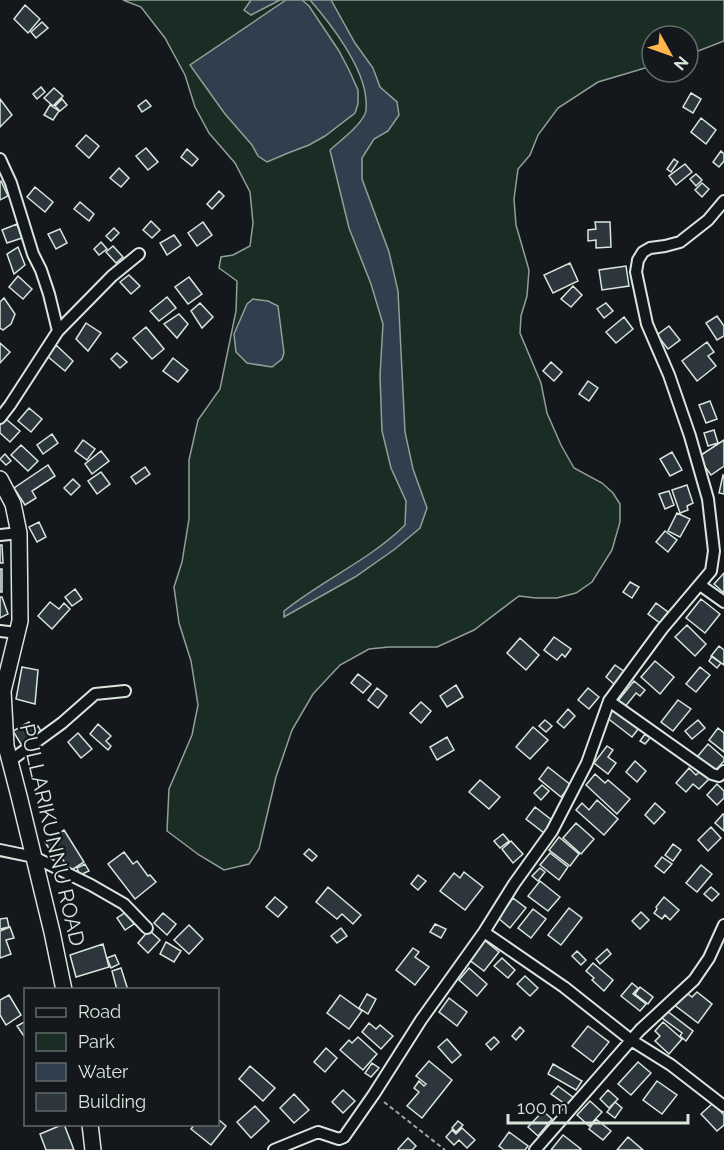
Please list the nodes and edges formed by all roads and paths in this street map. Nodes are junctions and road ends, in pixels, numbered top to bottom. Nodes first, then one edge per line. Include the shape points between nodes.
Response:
1 (0, 159) edge
2 (724, 201) edge
3 (139, 254) dead end
4 (58, 331) junction
5 (0, 418) edge
6 (0, 479) edge
7 (20, 533) junction
8 (0, 535) edge
9 (700, 585) junction
10 (724, 602) edge
11 (0, 631) edge
12 (17, 633) junction
13 (125, 691) dead end
14 (609, 701) junction
15 (10, 761) junction
16 (724, 771) edge
17 (0, 850) edge
18 (34, 857) junction
19 (724, 925) edge
20 (147, 928) dead end
21 (484, 932) junction
22 (64, 988) edge
23 (632, 1040) junction
24 (374, 1094) junction
25 (724, 1106) edge
26 (90, 1126) edge
27 (93, 1150) edge
28 (274, 1150) edge
29 (445, 1150) edge
30 (535, 1150) edge

1 - 4 street via 49,294
2 - 9 street via 680,242 643,252 636,272 647,324 669,375 708,499 713,561 711,572
3 - 4 street
4 - 5 street
6 - 7 main road, PULLARIKUNNU ROAD via 13,504
7 - 8 street
7 - 12 main road, PULLARIKUNNU ROAD
9 - 10 street
9 - 14 street via 662,628
11 - 12 street
12 - 15 main road, PULLARIKUNNU ROAD via 3,691
13 - 15 street via 95,694
14 - 16 street via 712,774 719,776
14 - 21 street via 587,763 552,831
15 - 18 main road, PULLARIKUNNU ROAD
17 - 18 street
18 - 20 street via 124,904
18 - 22 main road, PULLARIKUNNU ROAD
19 - 23 street via 694,980
21 - 23 street
21 - 24 street
23 - 25 street
23 - 30 street
24 - 28 street via 342,1139 318,1132
24 - 29 path
26 - 27 main road

